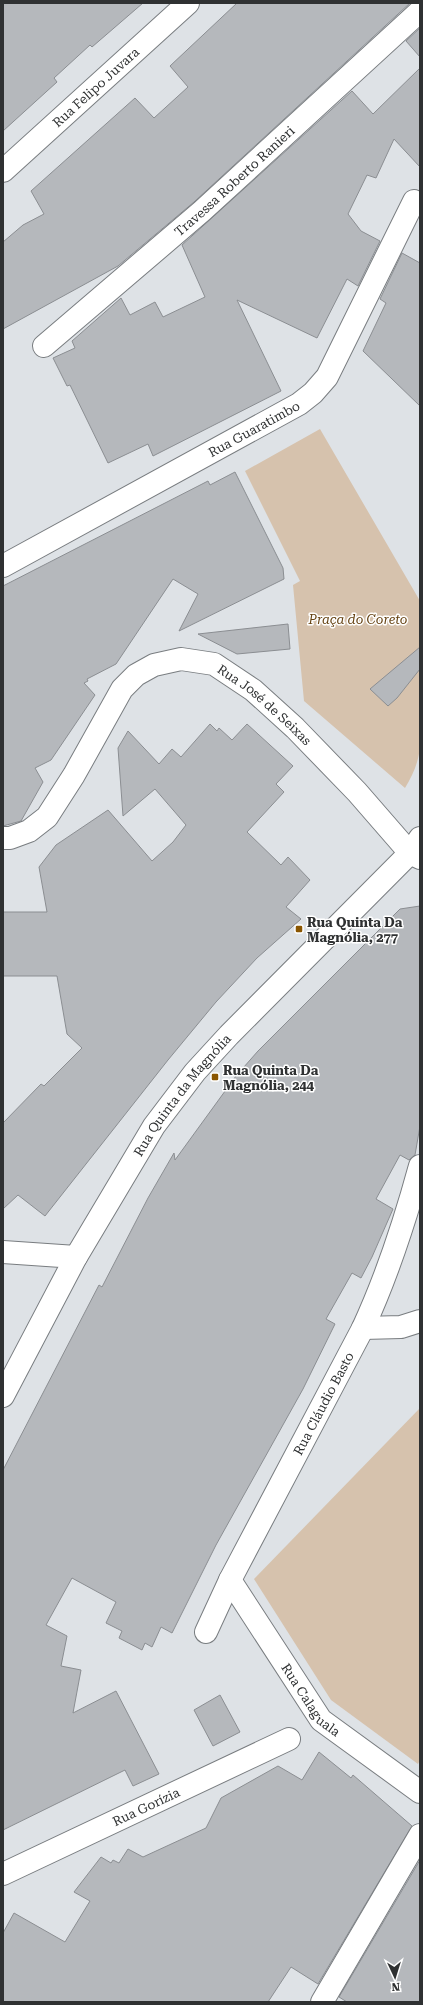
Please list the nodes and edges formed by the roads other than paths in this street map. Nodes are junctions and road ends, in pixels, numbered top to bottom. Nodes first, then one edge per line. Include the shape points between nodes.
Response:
1 (188, 3) edge
2 (420, 11) edge
3 (3, 171) edge
4 (414, 201) dead end
5 (44, 346) dead end
6 (3, 566) edge
7 (3, 838) edge
8 (417, 850) edge
9 (420, 1166) edge
10 (3, 1252) edge
11 (76, 1257) junction
12 (420, 1320) edge
13 (363, 1328) junction
14 (3, 1396) edge
15 (230, 1580) junction
16 (206, 1632) dead end
17 (289, 1738) dead end
18 (420, 1792) edge
19 (420, 1835) edge
20 (3, 1874) edge
21 (322, 2002) edge

1 - 3 street, Rua Felipo Juvara
2 - 5 street, Travessa Roberto Ranieri via 202,211
4 - 6 street, Rua Guaratimbo via 327,376 313,392 299,404
7 - 8 street, Rua José de Seixas via 30,831 47,817 74,775 122,689 136,675 154,665 181,659 214,664 253,690 295,728
8 - 11 street, Rua Quinta da Magnólia via 261,1002 194,1072 154,1126
9 - 13 street, Rua Cláudio Basto via 394,1249
10 - 11 street
11 - 14 street, Rua Quinta da Magnólia
12 - 13 street via 401,1327
13 - 15 street, Rua Cláudio Basto
15 - 16 street, Rua Cláudio Basto
15 - 18 street, Rua Calaguala via 321,1720
17 - 20 street, Rua Gorízia
19 - 21 street

